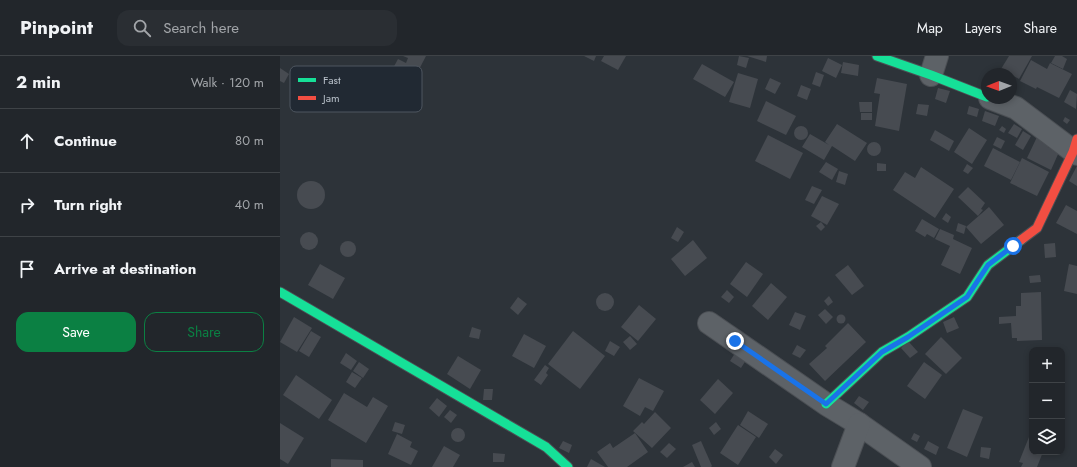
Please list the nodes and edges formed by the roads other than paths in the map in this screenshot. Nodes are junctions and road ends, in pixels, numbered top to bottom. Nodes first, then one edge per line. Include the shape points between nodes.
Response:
1 (877, 56) edge
2 (934, 65) edge
3 (981, 93) edge
4 (1006, 104) edge
5 (1076, 149) edge
6 (280, 292) edge
7 (709, 323) dead end
8 (826, 404) junction
9 (860, 424) junction
10 (568, 467) edge
11 (843, 467) edge
12 (920, 467) edge

1 - 2 street
2 - 3 street
4 - 5 street via 1016,108
5 - 8 street via 1038,228 988,265 967,297 882,352
6 - 10 street via 546,447
7 - 8 street
8 - 9 street
9 - 11 street
9 - 12 street

